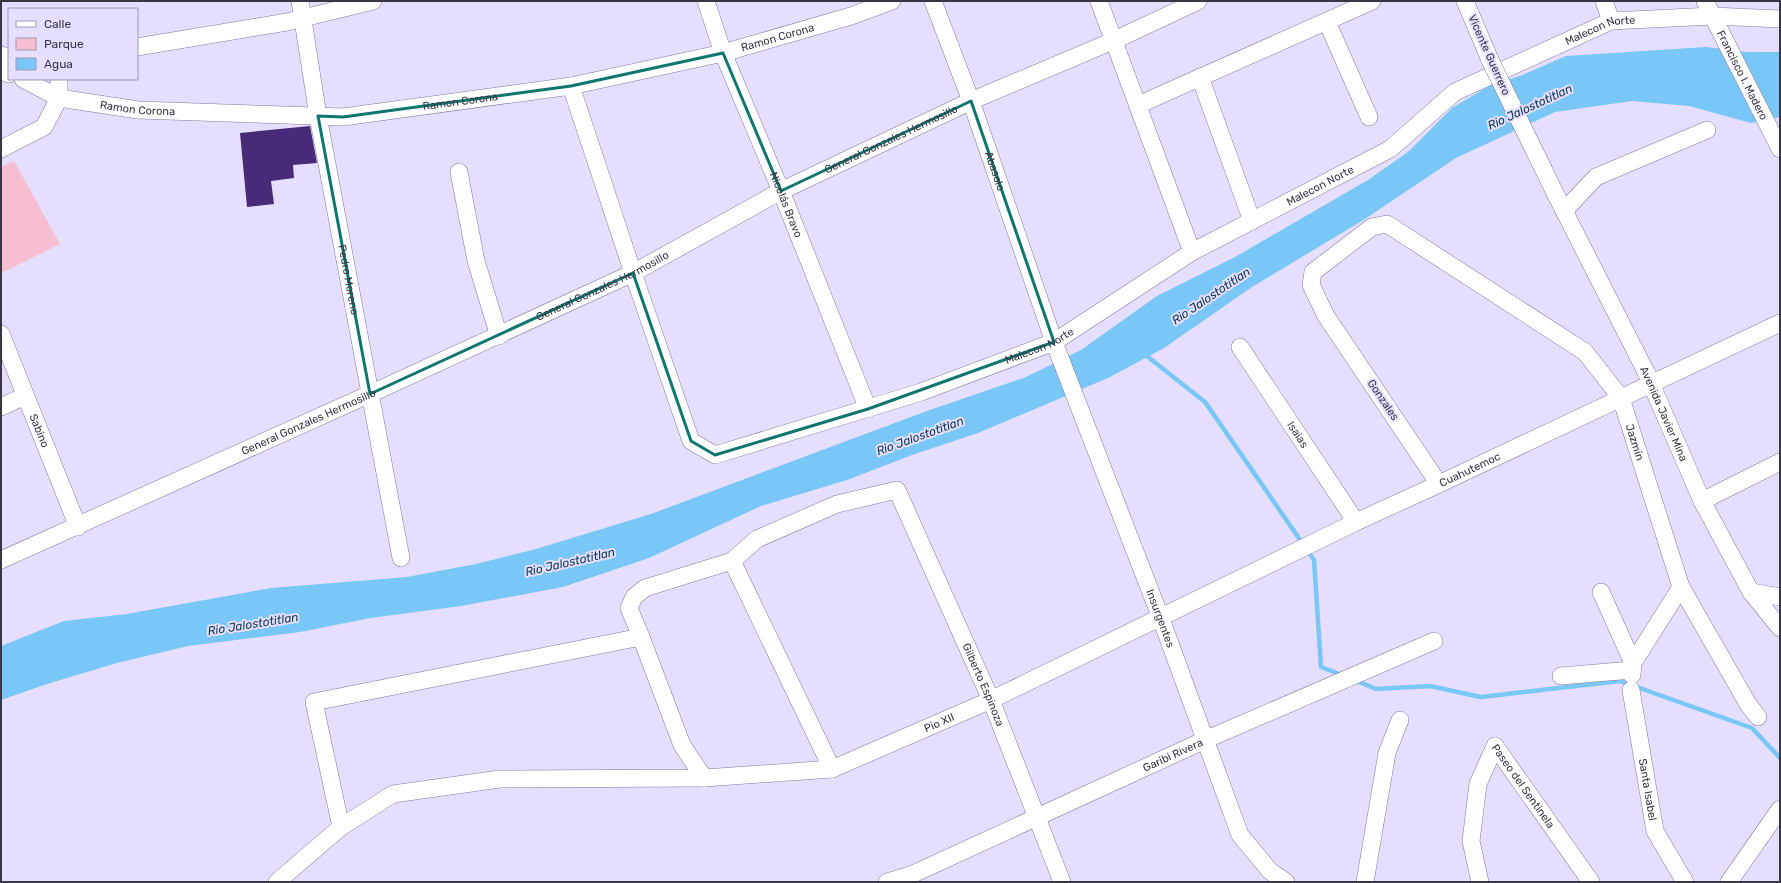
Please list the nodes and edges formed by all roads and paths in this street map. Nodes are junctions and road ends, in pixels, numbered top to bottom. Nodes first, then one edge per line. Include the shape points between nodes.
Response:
1 (300, 1) edge
2 (373, 1) edge
3 (706, 1) edge
4 (892, 1) edge
5 (933, 1) edge
6 (1099, 1) edge
7 (1198, 1) edge
8 (1372, 1) edge
9 (1465, 1) edge
10 (1604, 1) edge
11 (1709, 8) edge
12 (304, 18) junction
13 (1780, 19) edge
14 (1611, 21) junction
15 (1327, 22) junction
16 (1115, 40) junction
17 (138, 47) edge
18 (723, 53) junction
19 (1200, 77) junction
20 (25, 80) edge
21 (59, 80) edge
22 (571, 86) junction
23 (59, 98) junction
24 (971, 101) junction
25 (1138, 105) junction
26 (318, 116) junction
27 (1369, 117) dead end
28 (1707, 130) dead end
29 (1780, 149) edge
30 (1, 150) edge
31 (459, 172) dead end
32 (781, 191) junction
33 (1556, 195) joint
34 (1564, 210) junction
35 (1252, 221) junction
36 (1418, 244) joint
37 (1192, 252) junction
38 (633, 273) junction
39 (1780, 323) edge
40 (1, 334) edge
41 (499, 336) junction
42 (1240, 347) dead end
43 (1057, 348) junction
44 (1652, 384) junction
45 (370, 394) junction
46 (25, 396) junction
47 (1621, 398) junction
48 (1, 407) edge
49 (868, 409) junction
50 (1780, 462) edge
51 (1439, 484) junction
52 (1702, 501) junction
53 (1356, 522) junction
54 (78, 527) junction
55 (402, 558) dead end
56 (1, 560) edge
57 (732, 560) junction
58 (1681, 587) junction
59 (1601, 592) dead end
60 (1751, 592) junction
61 (1780, 597) edge
62 (1160, 616) junction
63 (1780, 628) edge
64 (641, 637) junction
65 (1434, 641) dead end
66 (1632, 674) junction
67 (1561, 676) dead end
68 (991, 700) junction
69 (1758, 717) dead end
70 (1400, 720) dead end
71 (1205, 740) junction
72 (832, 770) junction
73 (704, 778) junction
74 (1780, 809) edge
75 (1037, 818) junction
76 (341, 827) junction
77 (277, 882) edge
78 (887, 882) edge
79 (1062, 882) edge
80 (1286, 882) edge
81 (1365, 882) edge
82 (1480, 882) edge
83 (1591, 882) edge
84 (1685, 882) edge
85 (1728, 882) edge

1 - 12 street, Pedro Moreno
2 - 12 street
3 - 18 street, Nicolás Bravo
4 - 18 street, Ramon Corona via 851,16
5 - 24 street, Abasolo
6 - 16 street
7 - 16 street, General Gonzales Hermosillo
8 - 15 street
9 - 33 street, Vicente Guerrero, bridge via 1490,60
10 - 14 street
11 - 13 street, Malecon Norte
11 - 14 street, Malecon Norte
11 - 29 street, Francisco I. Madero
12 - 17 street
12 - 26 street, Pedro Moreno
14 - 35 street, Malecon Norte via 1455,92 1390,149
15 - 19 street
15 - 27 street
16 - 24 street, General Gonzales Hermosillo
16 - 25 street
18 - 22 street, Ramon Corona
18 - 32 street, Nicolás Bravo
19 - 25 street
19 - 35 street
20 - 23 street, Ramon Corona
21 - 23 street
22 - 26 street, Ramon Corona via 344,117
22 - 38 street, Malecon Norte
23 - 26 street, Ramon Corona via 138,110
23 - 30 street via 44,127
24 - 32 street, General Gonzales Hermosillo
24 - 43 street, Abasolo
25 - 37 street
26 - 45 street, Pedro Moreno
28 - 34 street via 1596,177
31 - 41 street via 476,261
32 - 38 street, General Gonzales Hermosillo
32 - 49 street, Nicolás Bravo
33 - 34 street, Avenida Javier Mina
34 - 44 street, Avenida Javier Mina
35 - 37 street, Malecon Norte
36 - 47 street, Jazmín via 1585,352
36 - 51 street, Gonzales via 1387,224 1372,227 1313,272 1311,285 1326,316
37 - 43 street, Malecon Norte
38 - 41 street, General Gonzales Hermosillo
38 - 49 street, Malecon Norte via 692,441 715,455
39 - 44 street, Cuahutemoc
40 - 46 street, Sabino
41 - 45 street, General Gonzales Hermosillo
42 - 53 street, Isaias
43 - 49 street, Malecon Norte
43 - 62 street, Insurgentes
44 - 47 street, Cuahutemoc
44 - 52 street, Avenida Javier Mina
45 - 54 street, General Gonzales Hermosillo
45 - 55 street, Pedro Moreno
46 - 48 street
46 - 54 street, Sabino
47 - 51 street, Cuahutemoc
47 - 58 street, Jazmín
50 - 52 street
51 - 53 street, Cuahutemoc
52 - 60 street, Avenida Javier Mina
53 - 62 street, Cuahutemoc
54 - 56 street, General Gonzales Hermosillo
57 - 64 street via 645,588 634,597 629,608
57 - 68 street, Gilberto Espinoza via 757,539 837,504 896,490
57 - 72 street
58 - 66 street
58 - 69 street, Jazmín
59 - 66 street, Santa Isabel
60 - 61 street
60 - 63 street, Avenida Javier Mina
62 - 68 street, Pio XII
62 - 71 street, Insurgentes
64 - 73 street via 682,745
64 - 76 street via 314,702
65 - 71 street, Garibi Rivera
66 - 67 street
66 - 84 street, Santa Isabel via 1639,737 1655,831
68 - 72 street, Pio XII
68 - 75 street, Gilberto Espinoza
70 - 81 street via 1387,753
71 - 75 street, Garibi Rivera
71 - 80 street, Insurgentes via 1240,835 1270,871
72 - 73 street, Pio XII
73 - 76 street, Pio XII via 492,780 393,794
74 - 85 street
75 - 78 street, Garibi Rivera via 913,874
75 - 79 street, Gilberto Espinoza
76 - 77 street, Pio XII
82 - 83 street, Paseo del Sentinela via 1471,841 1478,784 1495,746

